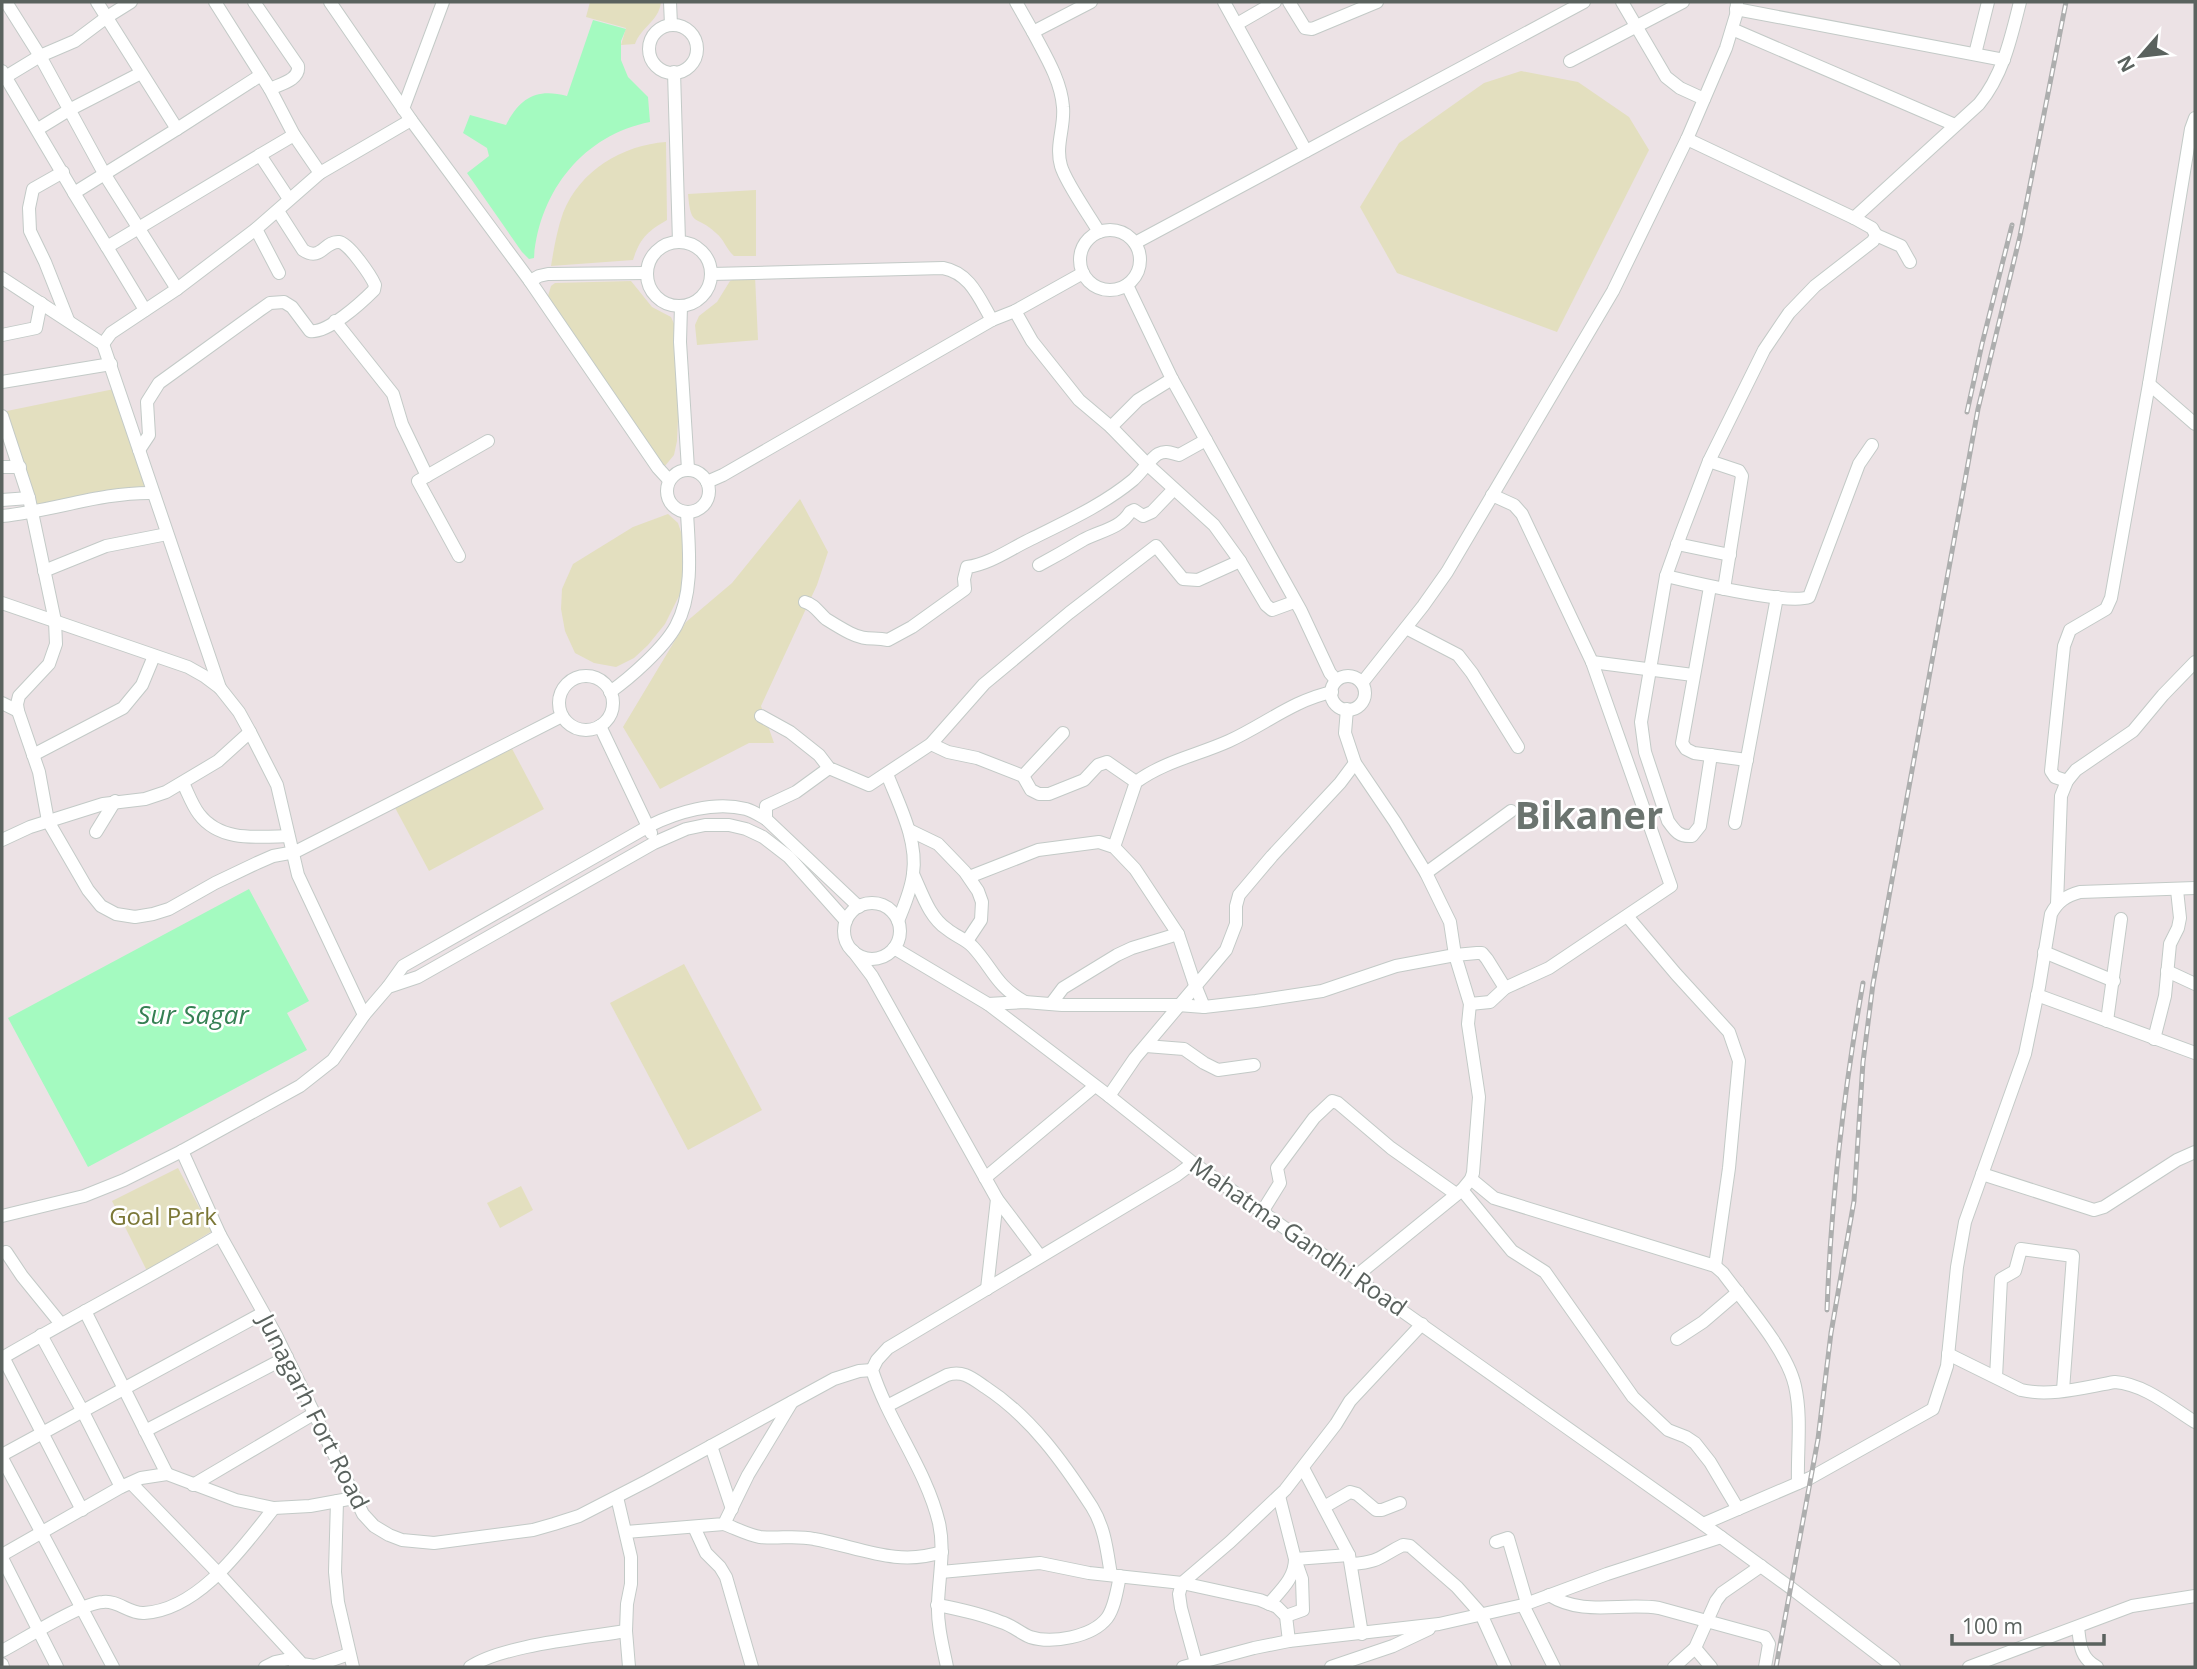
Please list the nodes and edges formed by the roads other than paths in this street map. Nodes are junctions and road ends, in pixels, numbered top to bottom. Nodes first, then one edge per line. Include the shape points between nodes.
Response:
1 (4, 2) edge
2 (97, 2) edge
3 (131, 2) edge
4 (215, 2) edge
5 (254, 2) edge
6 (330, 2) edge
7 (443, 2) edge
8 (670, 2) edge
9 (1016, 2) edge
10 (1091, 2) edge
11 (1224, 2) edge
12 (1275, 2) edge
13 (1289, 2) edge
14 (1377, 2) edge
15 (1622, 2) edge
16 (1683, 2) edge
17 (1988, 2) edge
18 (2020, 2) edge
19 (1578, 3) edge
20 (1737, 5) edge
21 (107, 17) junction
22 (1237, 24) junction
23 (671, 25) junction
24 (1636, 26) junction
25 (1732, 29) junction
26 (1033, 32) junction
27 (1975, 54) junction
28 (40, 55) junction
29 (2004, 60) junction
30 (1570, 61) dead end
31 (674, 72) junction
32 (141, 73) junction
33 (3, 75) edge
34 (261, 75) junction
35 (270, 89) junction
36 (1704, 99) junction
37 (69, 110) junction
38 (407, 115) junction
39 (2195, 118) edge
40 (1955, 125) junction
41 (37, 129) junction
42 (177, 129) junction
43 (294, 135) junction
44 (1687, 139) junction
45 (1306, 151) junction
46 (260, 155) junction
47 (63, 172) junction
48 (320, 173) junction
49 (105, 175) junction
50 (74, 193) junction
51 (289, 199) junction
52 (278, 211) junction
53 (1854, 218) junction
54 (138, 229) junction
55 (256, 229) junction
56 (1099, 232) junction
57 (1876, 234) junction
58 (678, 242) junction
59 (1135, 243) junction
60 (107, 247) junction
61 (1910, 262) dead end
62 (1083, 272) junction
63 (279, 273) dead end
64 (647, 273) junction
65 (711, 274) junction
66 (2, 278) edge
67 (530, 281) junction
68 (1127, 285) junction
69 (177, 289) junction
70 (41, 303) junction
71 (681, 306) junction
72 (145, 310) junction
73 (1015, 310) junction
74 (992, 320) junction
75 (68, 321) junction
76 (335, 321) junction
77 (2, 335) edge
78 (103, 344) junction
79 (111, 365) junction
80 (1172, 379) junction
81 (2, 383) edge
82 (2149, 384) junction
83 (2, 416) edge
84 (2194, 421) edge
85 (1111, 427) junction
86 (1206, 440) junction
87 (488, 441) dead end
88 (1872, 445) dead end
89 (139, 450) junction
90 (1709, 461) junction
91 (1149, 465) junction
92 (2, 467) edge
93 (20, 467) junction
94 (688, 469) junction
95 (427, 476) junction
96 (669, 480) junction
97 (707, 482) junction
98 (1174, 489) junction
99 (153, 493) junction
100 (1492, 495) junction
101 (29, 498) junction
102 (2, 500) edge
103 (32, 513) junction
104 (687, 513) junction
105 (2, 516) edge
106 (167, 534) junction
107 (1677, 544) junction
108 (1730, 555) junction
109 (459, 556) dead end
110 (1240, 561) junction
111 (1038, 565) dead end
112 (44, 571) junction
113 (1666, 576) junction
114 (1710, 587) junction
115 (1724, 589) junction
116 (1777, 597) junction
117 (805, 602) dead end
118 (1294, 602) junction
119 (2, 603) edge
120 (55, 621) junction
121 (1406, 628) junction
122 (154, 656) junction
123 (1592, 662) junction
124 (2195, 662) edge
125 (1648, 669) junction
126 (1693, 675) junction
127 (1363, 683) junction
128 (1334, 686) junction
129 (220, 688) junction
130 (610, 692) junction
131 (2, 703) edge
132 (1347, 709) junction
133 (19, 711) junction
134 (562, 716) junction
135 (761, 716) dead end
136 (600, 726) junction
137 (250, 732) junction
138 (1063, 733) dead end
139 (931, 744) junction
140 (1518, 747) dead end
141 (33, 755) junction
142 (1711, 755) junction
143 (1747, 760) junction
144 (1355, 763) junction
145 (829, 768) junction
146 (887, 774) junction
147 (1023, 776) junction
148 (2067, 780) junction
149 (1136, 782) junction
150 (183, 783) junction
151 (115, 801) junction
152 (1511, 811) dead end
153 (766, 819) junction
154 (48, 821) junction
155 (1735, 823) dead end
156 (649, 826) junction
157 (909, 830) junction
158 (96, 832) dead end
159 (288, 836) junction
160 (2, 841) edge
161 (654, 843) junction
162 (1114, 847) junction
163 (292, 853) junction
164 (1426, 873) junction
165 (913, 874) junction
166 (969, 877) junction
167 (2195, 888) edge
168 (2177, 890) junction
169 (2057, 904) junction
170 (859, 907) junction
171 (1627, 916) junction
172 (2121, 919) dead end
173 (846, 921) junction
174 (898, 921) junction
175 (1178, 934) junction
176 (967, 941) junction
177 (894, 948) junction
178 (853, 951) junction
179 (2044, 952) junction
180 (1455, 955) junction
181 (2167, 971) junction
182 (2114, 981) junction
183 (2194, 981) edge
184 (1195, 985) junction
185 (388, 987) junction
186 (1505, 988) junction
187 (2037, 995) junction
188 (1025, 1002) junction
189 (988, 1004) junction
190 (1051, 1004) junction
191 (1470, 1004) junction
192 (1178, 1005) junction
193 (1204, 1007) junction
194 (364, 1015) junction
195 (2107, 1021) junction
196 (2154, 1039) junction
197 (1146, 1046) junction
198 (2195, 1051) edge
199 (1254, 1065) dead end
200 (1095, 1086) junction
201 (1109, 1096) junction
202 (182, 1151) junction
203 (2195, 1152) edge
204 (1194, 1163) junction
205 (1982, 1174) junction
206 (985, 1178) junction
207 (1471, 1179) junction
208 (1459, 1192) junction
209 (997, 1199) junction
210 (1262, 1212) junction
211 (2, 1216) edge
212 (220, 1235) junction
213 (6, 1252) dead end
214 (1041, 1256) junction
215 (1715, 1265) junction
216 (1355, 1277) junction
217 (987, 1289) junction
218 (1738, 1292) junction
219 (85, 1311) junction
220 (263, 1313) junction
221 (61, 1324) junction
222 (1422, 1324) junction
223 (41, 1335) junction
224 (1677, 1339) dead end
225 (1948, 1354) junction
226 (2, 1357) edge
227 (287, 1357) junction
228 (872, 1370) junction
229 (1996, 1377) junction
230 (123, 1389) junction
231 (2063, 1390) junction
232 (792, 1402) junction
233 (887, 1406) junction
234 (82, 1410) junction
235 (315, 1413) junction
236 (2195, 1422) edge
237 (145, 1431) junction
238 (42, 1432) junction
239 (711, 1446) junction
240 (2, 1457) edge
241 (1303, 1468) junction
242 (167, 1474) junction
243 (1798, 1483) junction
244 (126, 1485) junction
245 (193, 1485) junction
246 (1279, 1496) junction
247 (617, 1497) junction
248 (354, 1498) junction
249 (337, 1502) junction
250 (1400, 1503) dead end
251 (1324, 1507) junction
252 (274, 1508) junction
253 (732, 1509) junction
254 (1738, 1509) junction
255 (82, 1510) junction
256 (724, 1524) junction
257 (1703, 1524) junction
258 (694, 1527) junction
259 (626, 1532) junction
260 (40, 1533) junction
261 (1721, 1537) junction
262 (1496, 1542) dead end
263 (942, 1552) junction
264 (2, 1556) edge
265 (1295, 1559) junction
266 (1351, 1560) junction
267 (1760, 1566) junction
268 (941, 1572) junction
269 (220, 1575) junction
270 (1116, 1576) junction
271 (1182, 1583) junction
272 (1549, 1595) junction
273 (2195, 1596) edge
274 (1269, 1604) junction
275 (1525, 1604) junction
276 (937, 1605) junction
277 (81, 1608) junction
278 (1481, 1614) junction
279 (1286, 1616) junction
280 (1706, 1621) junction
281 (1439, 1624) junction
282 (2078, 1627) junction
283 (39, 1631) junction
284 (626, 1631) junction
285 (1362, 1634) junction
286 (1289, 1641) junction
287 (1695, 1648) junction
288 (2, 1651) edge
289 (295, 1662) edge
290 (351, 1663) edge
291 (1190, 1665) edge
292 (1890, 1666) edge
293 (57, 1667) edge
294 (113, 1667) edge
295 (265, 1667) edge
296 (470, 1667) edge
297 (629, 1667) edge
298 (752, 1667) edge
299 (947, 1667) edge
300 (1331, 1667) edge
301 (1505, 1667) edge
302 (1554, 1667) edge
303 (1674, 1667) edge
304 (1711, 1667) edge
305 (1765, 1667) edge
306 (1969, 1667) edge
307 (2097, 1667) edge

1 - 28 street
2 - 21 street
3 - 21 street
4 - 34 street
5 - 35 street via 298,66 296,76
6 - 38 street
7 - 38 street
8 - 23 street
9 - 26 street
10 - 26 street
11 - 22 street
12 - 22 street
13 - 14 street via 1305,28 1312,29
15 - 24 street
16 - 24 street
17 - 27 street
18 - 29 street
19 - 45 street
20 - 25 street
20 - 27 street
21 - 28 street via 75,41
21 - 32 street
22 - 45 street
23 - 31 street via 656,32 649,48 656,65
23 - 31 street via 689,31 697,47 691,65
24 - 30 street
24 - 36 street via 1666,77
25 - 36 street
25 - 40 street
26 - 56 street via 1054,73 1063,106 1058,140 1061,167
27 - 29 street
28 - 33 street
28 - 37 street
29 - 40 street via 1990,90
31 - 58 street
32 - 37 street
32 - 42 street
33 - 41 street
34 - 35 street
34 - 42 street
35 - 43 street
36 - 44 street
37 - 41 street
37 - 49 street
38 - 48 street
38 - 67 street
39 - 82 street
40 - 53 street
41 - 47 street
42 - 49 street
43 - 46 street
43 - 48 street
44 - 53 street
44 - 100 street via 1613,291
45 - 59 street
46 - 51 street
46 - 54 street
47 - 50 street
47 - 75 street via 33,189 29,208 30,231
48 - 51 street
49 - 50 street
49 - 54 street
50 - 60 street
51 - 52 street
52 - 55 street
52 - 76 street via 303,250 314,254 339,242 372,278 373,290
53 - 57 street
54 - 60 street
54 - 69 street
55 - 63 street
55 - 69 street
56 - 59 street via 1119,231
56 - 62 street via 1084,246
57 - 61 street via 1902,246
57 - 90 street via 1789,313 1764,350
58 - 64 street via 659,249
58 - 65 street via 702,251
59 - 68 street via 1139,269
60 - 72 street
62 - 68 street via 1102,289
62 - 73 street
64 - 67 street via 548,274
64 - 71 street via 656,297
65 - 71 street via 702,296
65 - 74 street via 943,268 966,279
66 - 70 street
67 - 96 street
68 - 80 street
69 - 72 street
70 - 75 street
70 - 77 street via 36,328
71 - 94 street
72 - 78 street via 111,333
73 - 74 street
73 - 85 street via 1043,356 1079,400
74 - 97 street
75 - 78 street
76 - 89 street via 325,329 310,331 292,307 270,303 159,383 147,402 149,435
76 - 95 street via 393,394
78 - 79 street
79 - 81 street
79 - 89 street
80 - 85 street via 1139,400
80 - 86 street
82 - 84 street
82 - 148 street via 2110,598 2106,609 2070,630 2064,646 2051,771
83 - 93 street
85 - 91 street
86 - 91 street via 1179,455 1166,451 1155,455
86 - 118 street
87 - 95 street
88 - 116 street via 1858,464 1809,597
89 - 99 street
90 - 107 street
90 - 108 street via 1740,471 1742,476
91 - 98 street
91 - 117 street via 1073,518 1000,556 967,567 965,589 888,640 864,640
92 - 93 street
93 - 101 street
94 - 96 street
94 - 97 street
95 - 109 street via 418,481
96 - 104 street via 669,500
97 - 104 street via 704,506
98 - 110 street via 1205,515
98 - 111 street via 1152,512 1143,516 1134,510 1113,528
99 - 103 street via 121,494
99 - 106 street
100 - 121 street via 1447,572
100 - 123 street via 1522,514
101 - 102 street
101 - 103 street
103 - 105 street
103 - 112 street
104 - 130 street via 687,593 676,627
106 - 112 street via 106,545
106 - 129 street
107 - 108 street
107 - 113 street
108 - 115 street
110 - 118 street via 1266,606 1272,610
110 - 139 street via 1198,580 1183,579 1156,547 984,684
112 - 120 street
113 - 114 street
113 - 125 street
114 - 115 street
114 - 126 street
115 - 116 street
116 - 143 street
118 - 128 street
119 - 120 street
120 - 122 street
120 - 133 street via 54,653 19,696
121 - 127 street
121 - 140 street via 1458,655
122 - 129 street via 188,667
122 - 141 street via 142,685 123,708
123 - 125 street
123 - 171 street via 1671,886
124 - 148 street via 2133,731
125 - 126 street
125 - 142 street via 1642,737 1668,821 1684,836 1692,836 1700,826
126 - 142 street via 1682,743 1686,750
127 - 128 street via 1346,676
127 - 132 street via 1361,705
128 - 132 street via 1334,700
128 - 149 street via 1227,742 1158,768
129 - 137 street
130 - 134 street via 596,677 584,675 568,682 559,695
130 - 136 street via 613,705
131 - 133 street
132 - 144 street via 1345,733
133 - 141 street
134 - 136 street via 582,730
134 - 163 street
135 - 145 street via 790,732
136 - 156 street
137 - 150 street via 219,761
137 - 159 street via 277,785
138 - 147 street
139 - 146 street
139 - 147 street
141 - 154 street
142 - 143 street
143 - 155 street
144 - 164 street
144 - 184 street via 1239,895 1229,944
145 - 146 street via 869,785
145 - 153 street via 796,792 766,806
146 - 157 street
147 - 149 street via 1031,790 1049,794 1084,780 1107,762
148 - 169 street via 2061,796
149 - 162 street
150 - 151 street via 159,796
150 - 159 street via 197,811 216,828 244,837
151 - 154 street
151 - 158 street
152 - 164 street
153 - 156 street via 749,810 719,807 670,816
153 - 170 street
154 - 160 street
154 - 163 street via 101,906 135,917 169,909 272,856
156 - 161 street
156 - 185 street via 403,966
157 - 165 street
157 - 166 street via 938,844
159 - 163 street
161 - 173 street via 685,829 715,823 746,829 789,857
161 - 185 street via 418,977
162 - 166 street via 1099,842 1038,850
162 - 175 street via 1135,869
163 - 194 street
164 - 180 street via 1450,922
165 - 174 street
165 - 176 street via 939,923
166 - 176 street via 982,902 982,920
167 - 168 street
168 - 169 street via 2080,892
168 - 181 street via 2180,918 2170,944
169 - 179 street
170 - 173 street
170 - 174 street via 878,904
171 - 186 street via 1549,968
171 - 215 street via 1729,1032 1739,1061
172 - 182 street
173 - 178 street via 845,934
174 - 177 street via 900,935
175 - 184 street
175 - 190 street via 1117,955 1063,988
176 - 188 street via 1000,985
177 - 178 street via 877,958 864,958
177 - 189 street, Mahatma Gandhi Road
178 - 206 street via 872,976
179 - 182 street
179 - 187 street
180 - 186 street via 1482,953
180 - 191 street
180 - 193 street via 1396,966 1322,990
181 - 183 street
181 - 196 street
182 - 195 street
184 - 192 street
184 - 193 street
185 - 194 street
186 - 191 street via 1490,1002
187 - 195 street
187 - 205 street via 2025,1054
188 - 189 street
188 - 190 street
189 - 200 street, Mahatma Gandhi Road
190 - 192 street
191 - 207 street via 1468,1024 1479,1097
192 - 193 street
192 - 197 street
194 - 202 street via 333,1060 319,1072
195 - 196 street
196 - 198 street
197 - 199 street via 1184,1049 1218,1070
197 - 201 street
200 - 201 street, Mahatma Gandhi Road
200 - 206 street
201 - 204 street, Mahatma Gandhi Road
202 - 211 street via 84,1196
202 - 212 street, Junagarh Fort Road
203 - 205 street via 2094,1210
204 - 210 street, Mahatma Gandhi Road
204 - 214 street
205 - 225 street via 1965,1222
206 - 209 street
207 - 208 street
207 - 215 street via 1494,1198
208 - 210 street via 1391,1148 1332,1101 1277,1168 1280,1183
208 - 216 street
208 - 254 street via 1512,1251 1545,1272 1633,1397 1668,1430 1695,1443
209 - 214 street
209 - 217 street
210 - 216 street, Mahatma Gandhi Road
212 - 219 street
212 - 220 street, Junagarh Fort Road
213 - 221 street
214 - 217 street
215 - 218 street
216 - 222 street, Mahatma Gandhi Road
217 - 228 street via 888,1349
218 - 224 street
218 - 243 street via 1775,1345 1796,1387
219 - 221 street
219 - 230 street
220 - 227 street, Junagarh Fort Road
220 - 230 street
221 - 223 street
222 - 241 street via 1350,1401
222 - 257 street, Mahatma Gandhi Road
223 - 226 street
223 - 234 street
225 - 229 street
225 - 243 street via 1933,1409
226 - 238 street
227 - 235 street, Junagarh Fort Road
227 - 237 street
228 - 232 street, Junagarh Fort Road via 844,1375
228 - 233 street
229 - 231 street via 2021,1390
229 - 231 street via 2001,1279 2015,1272 2021,1249 2073,1256
230 - 234 street
230 - 237 street
231 - 236 street via 2126,1383
232 - 239 street, Junagarh Fort Road
232 - 253 street
233 - 263 street via 927,1489 939,1524
233 - 270 street via 956,1372 1004,1401 1041,1436 1093,1507
234 - 238 street
234 - 244 street
235 - 245 street
235 - 248 street, Junagarh Fort Road
237 - 242 street
238 - 240 street
238 - 255 street
239 - 247 street, Junagarh Fort Road
239 - 253 street
240 - 260 street
241 - 246 street
241 - 251 street
242 - 244 street
242 - 245 street
243 - 254 street
244 - 255 street
244 - 269 street
245 - 252 street
246 - 265 street
246 - 271 street
247 - 248 street, Junagarh Fort Road via 579,1516 533,1530 434,1543 389,1535 374,1526
247 - 259 street
248 - 249 street
249 - 252 street
249 - 290 street via 335,1572
250 - 251 street via 1376,1510 1350,1492
251 - 266 street
252 - 269 street
253 - 256 street
254 - 257 street
255 - 260 street
256 - 258 street
256 - 263 street via 761,1537 812,1538 896,1558
257 - 261 street, Mahatma Gandhi Road
258 - 259 street
258 - 298 street via 706,1553 726,1577
259 - 284 street via 632,1570
260 - 264 street
260 - 277 street
261 - 267 street, Mahatma Gandhi Road
261 - 272 street
262 - 275 street via 1508,1538
263 - 268 street
264 - 283 street
265 - 266 street
265 - 274 street via 1292,1576
265 - 279 street via 1302,1579 1303,1610
266 - 278 street via 1371,1563 1403,1545 1410,1546
266 - 285 street
267 - 280 street via 1722,1593
267 - 292 street, Mahatma Gandhi Road
268 - 270 street via 1050,1563
268 - 276 street
269 - 277 street via 167,1609 143,1613 103,1601
269 - 289 street
270 - 271 street
270 - 276 street via 1106,1619 1088,1632 1064,1638 1034,1638 998,1620
271 - 274 street
271 - 291 street
272 - 275 street
272 - 280 street via 1573,1607 1646,1606
273 - 282 street via 2132,1606
274 - 279 street
275 - 278 street
275 - 302 street
276 - 299 street
277 - 283 street
277 - 294 street
278 - 281 street
278 - 301 street
279 - 286 street
280 - 287 street
280 - 305 street via 1765,1637 1769,1644
281 - 285 street
281 - 300 street
282 - 306 street
282 - 307 street via 2081,1650
283 - 288 street
283 - 293 street
284 - 296 street via 506,1652
284 - 297 street
285 - 286 street
286 - 291 street
287 - 303 street
287 - 304 street
289 - 290 street via 309,1667
289 - 295 street

